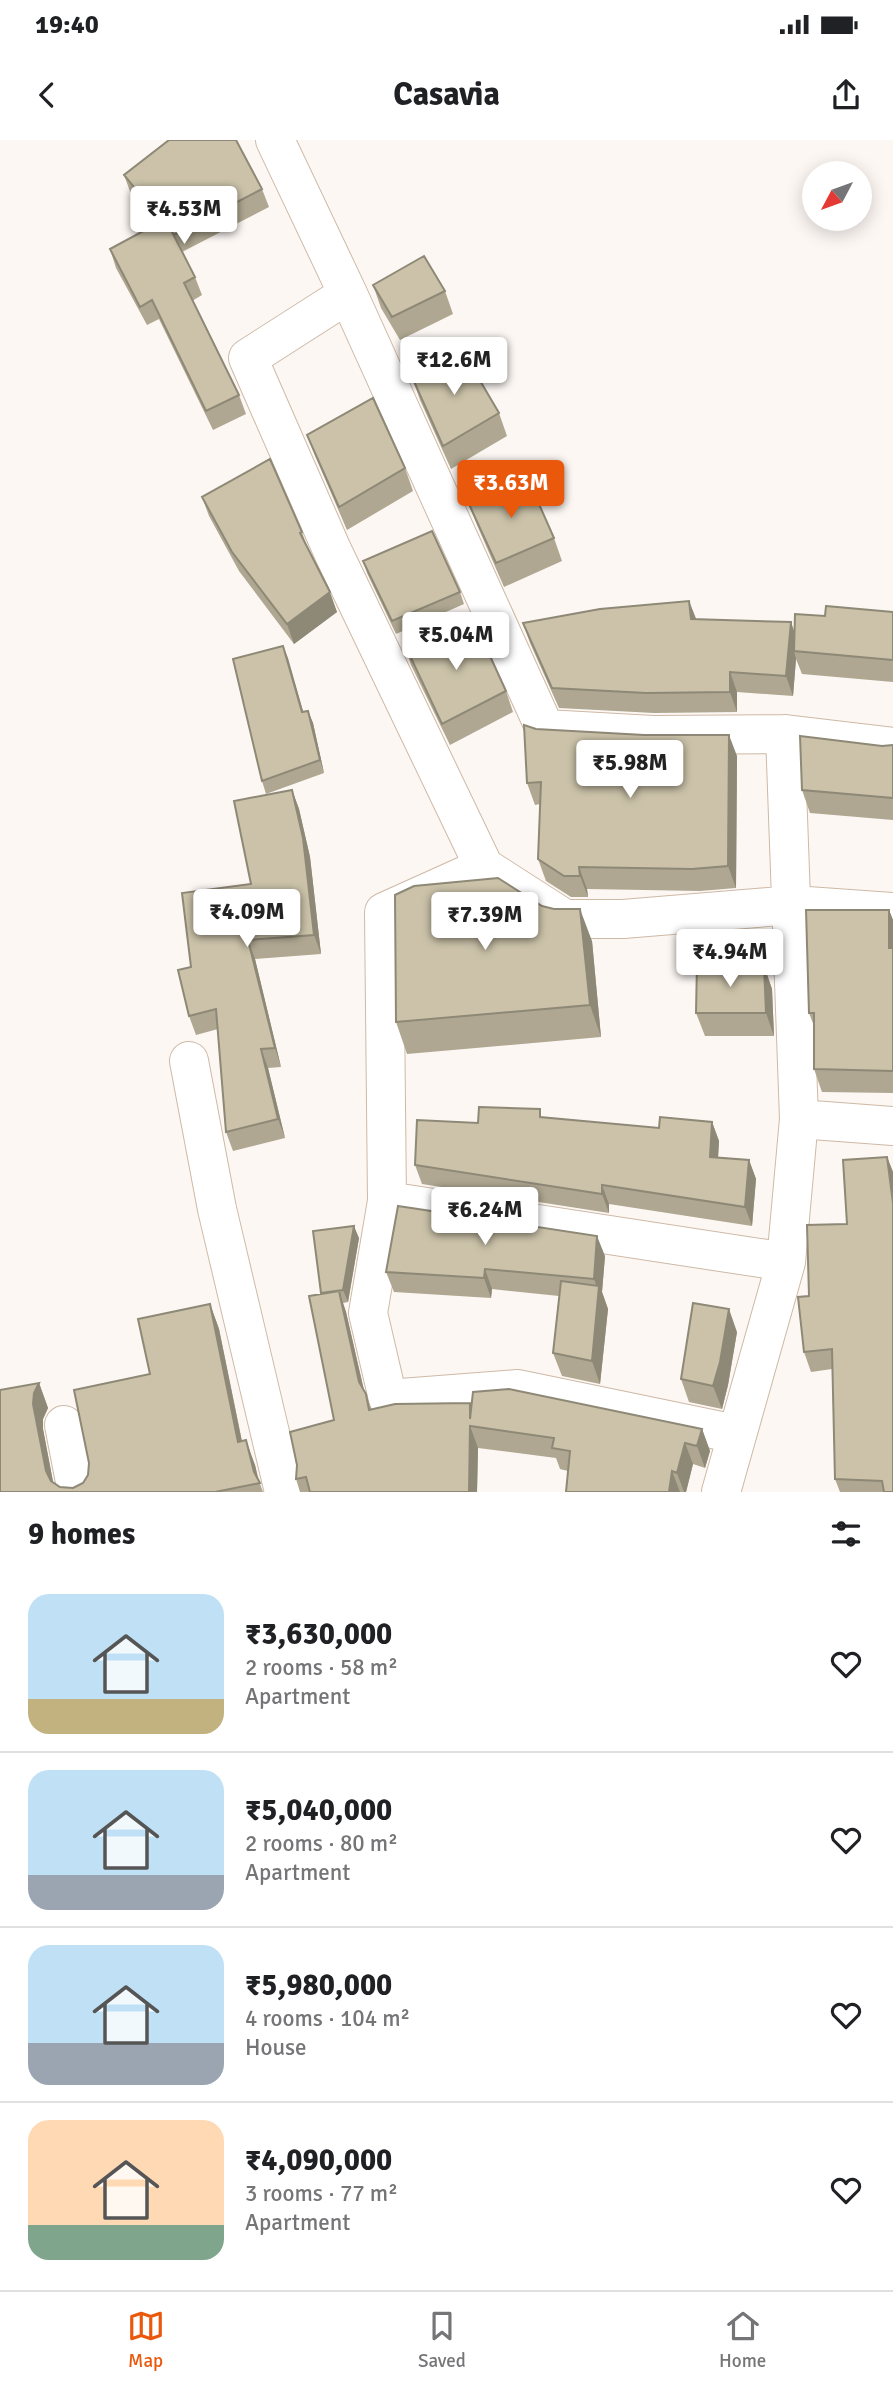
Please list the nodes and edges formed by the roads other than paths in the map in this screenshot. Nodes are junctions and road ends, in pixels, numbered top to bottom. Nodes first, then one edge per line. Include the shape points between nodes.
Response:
1 (275, 140) edge
2 (348, 294) junction
3 (785, 734) junction
4 (893, 747) edge
5 (484, 867) junction
6 (793, 905) junction
7 (893, 912) edge
8 (189, 1061) dead end
9 (799, 1119) junction
10 (893, 1126) edge
11 (387, 1201) junction
12 (786, 1262) junction
13 (64, 1424) dead end
14 (736, 1434) junction
15 (76, 1492) edge
16 (284, 1492) edge
17 (721, 1492) edge

1 - 2 street
2 - 3 street via 545,729
2 - 5 street via 248,358 332,550
3 - 4 street
3 - 6 street
5 - 6 street via 565,919 623,919
5 - 11 street via 384,912
6 - 7 street
6 - 9 street
8 - 16 street via 217,1209
9 - 10 street
9 - 12 street
11 - 12 street
11 - 14 street via 368,1313 388,1399 518,1389
12 - 14 street
13 - 15 street
14 - 17 street

